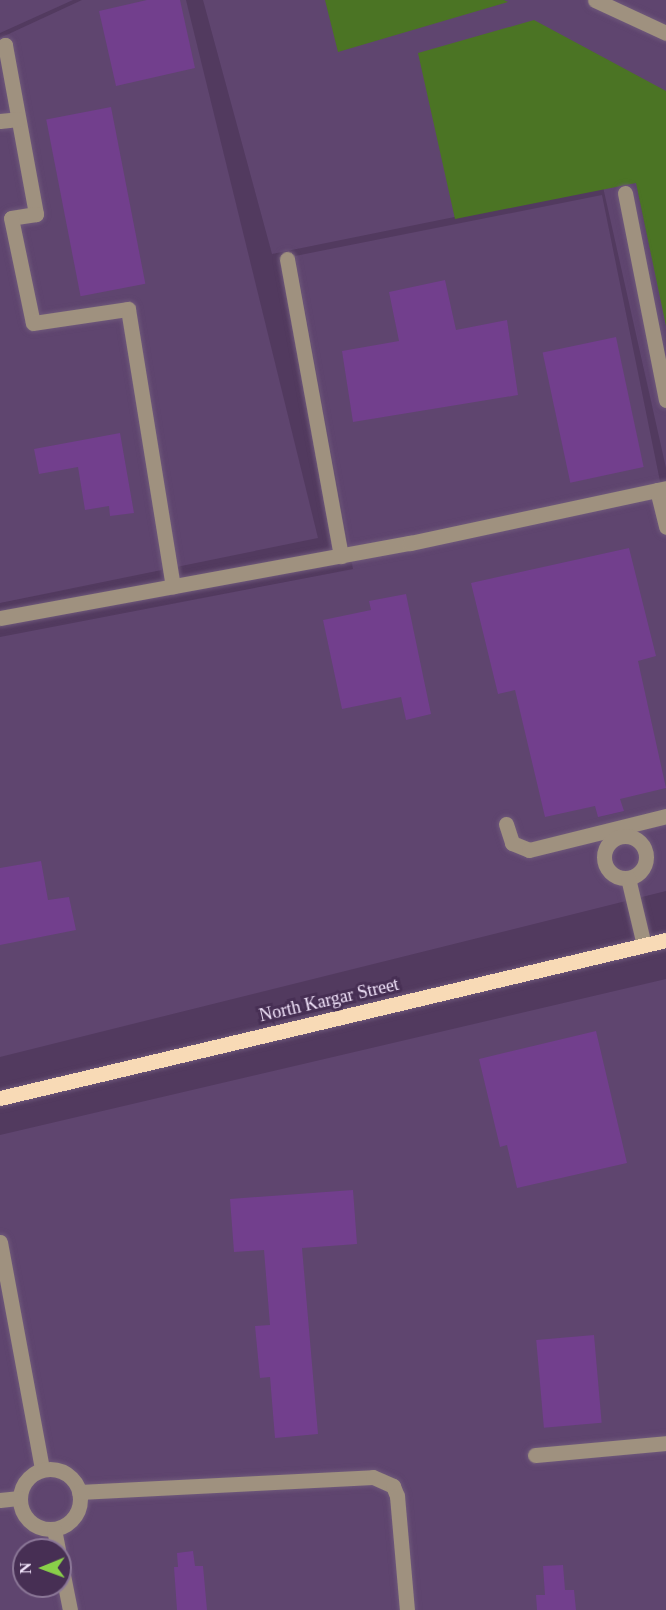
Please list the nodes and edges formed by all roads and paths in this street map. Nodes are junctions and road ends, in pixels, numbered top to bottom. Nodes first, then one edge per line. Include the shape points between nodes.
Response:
1 (596, 0) edge
2 (666, 33) edge
3 (0, 48) edge
4 (18, 119) junction
5 (0, 121) edge
6 (625, 193) dead end
7 (287, 259) dead end
8 (666, 400) edge
9 (662, 489) edge
10 (666, 527) edge
11 (341, 556) junction
12 (173, 586) junction
13 (0, 618) edge
14 (666, 816) edge
15 (506, 824) dead end
16 (618, 833) junction
17 (628, 878) junction
18 (666, 940) edge
19 (644, 945) junction
20 (0, 1098) edge
21 (0, 1242) edge
22 (666, 1443) edge
23 (535, 1455) dead end
24 (42, 1469) junction
25 (80, 1492) junction
26 (20, 1498) junction
27 (0, 1500) edge
28 (54, 1529) junction
29 (56, 1538) edge
30 (407, 1610) edge

1 - 2 lane
3 - 4 lane via 5,45
4 - 5 lane
4 - 12 lane via 36,214 11,218 33,323 128,309
6 - 8 lane
7 - 11 lane
9 - 10 lane
9 - 11 lane
11 - 12 lane
12 - 13 lane
14 - 16 lane
15 - 16 lane via 512,843 529,850
16 - 17 lane via 604,858 615,875
16 - 17 lane via 633,837 646,853 644,866
17 - 19 lane
18 - 19 main road, North Kargar Street
19 - 20 main road, North Kargar Street
21 - 24 lane
22 - 23 lane
24 - 25 lane via 62,1470
24 - 26 lane via 26,1480
25 - 28 lane via 72,1520
25 - 30 lane via 373,1477 393,1486 397,1496
26 - 27 lane
26 - 28 lane via 21,1508 34,1524
28 - 29 lane

